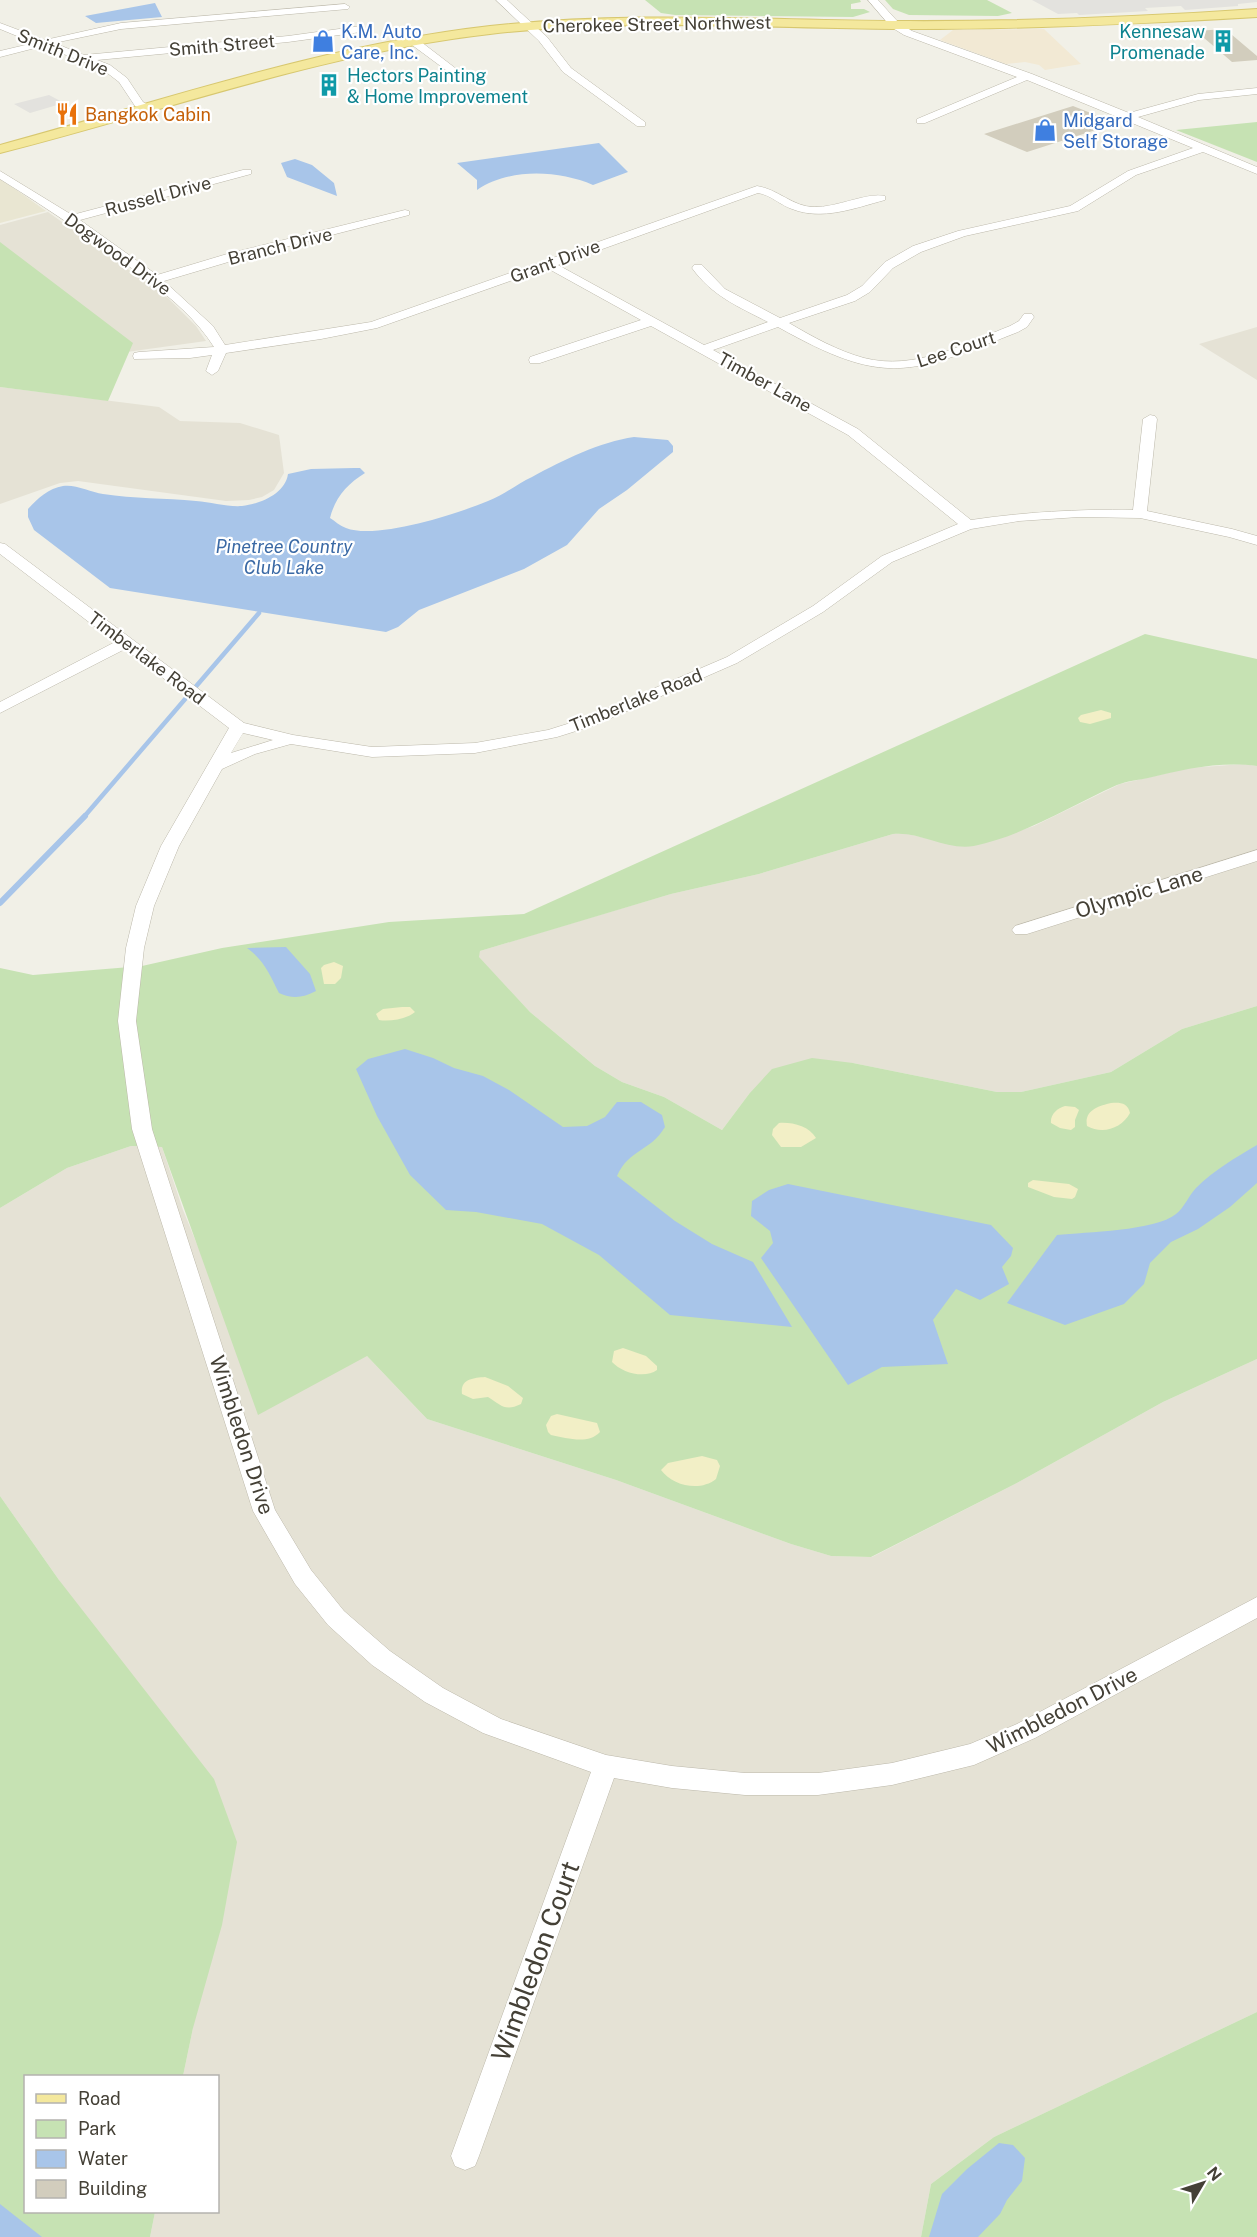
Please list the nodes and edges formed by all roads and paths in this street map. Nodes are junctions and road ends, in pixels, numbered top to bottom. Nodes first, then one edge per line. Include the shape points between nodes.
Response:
1 (501, 0) edge
2 (873, 0) edge
3 (1257, 13) edge
4 (351, 14) edge
5 (896, 25) junction
6 (956, 25) junction
7 (0, 26) edge
8 (530, 26) junction
9 (412, 40) junction
10 (43, 42) junction
11 (932, 42) junction
12 (373, 48) junction
13 (0, 54) edge
14 (83, 58) junction
15 (458, 74) dead end
16 (1028, 76) junction
17 (1257, 90) edge
18 (148, 108) junction
19 (1128, 117) junction
20 (921, 121) dead end
21 (641, 124) dead end
22 (0, 149) edge
23 (1202, 149) junction
24 (1257, 171) edge
25 (247, 172) dead end
26 (0, 174) edge
27 (881, 198) dead end
28 (405, 213) dead end
29 (70, 219) junction
30 (546, 263) junction
31 (698, 268) dead end
32 (154, 280) junction
33 (1028, 317) dead end
34 (652, 321) junction
35 (779, 323) junction
36 (221, 348) junction
37 (704, 349) junction
38 (139, 356) dead end
39 (535, 360) dead end
40 (212, 371) dead end
41 (1150, 419) dead end
42 (1140, 514) junction
43 (968, 525) junction
44 (1257, 541) edge
45 (0, 547) edge
46 (126, 642) junction
47 (0, 708) edge
48 (238, 727) junction
49 (293, 740) junction
50 (217, 765) junction
51 (1257, 855) edge
52 (1021, 930) dead end
53 (1257, 1607) edge
54 (606, 1766) junction
55 (465, 2156) dead end

1 - 8 street
2 - 5 street
3 - 6 main road, Cherokee Street Northwest
4 - 10 street via 121,26
4 - 12 street
4 - 14 street, Smith Street via 288,39
5 - 6 main road, Cherokee Street Northwest
5 - 8 main road, Cherokee Street Northwest via 686,21
5 - 11 street
6 - 11 main road via 932,32
7 - 10 street, Smith Drive
8 - 9 main road, Cherokee Street Northwest
8 - 21 street via 567,70
9 - 12 main road, Cherokee Street Northwest
9 - 15 street
10 - 13 street
10 - 14 street, Smith Drive
11 - 16 street
12 - 18 main road, Cherokee Street Northwest
14 - 18 street, Smith Drive via 115,73 140,104
16 - 19 street
16 - 20 street
17 - 19 street via 1198,97
18 - 22 main road, Cherokee Street Northwest
19 - 23 street
23 - 24 street
23 - 35 street via 1132,173 1074,209 931,243 897,260 851,298
25 - 29 street, Russell Drive
26 - 29 street, Dogwood Drive
27 - 30 street, Grant Drive via 813,211 792,206 769,190 757,189 719,198
28 - 32 street, Branch Drive
29 - 32 street, Dogwood Drive
30 - 34 street, Timber Lane
30 - 36 street, Grant Drive via 374,325
31 - 35 street, Lee Court via 721,293
32 - 36 street, Dogwood Drive via 194,312
33 - 35 street, Lee Court via 1014,329 934,359 896,366 851,358
34 - 37 street, Timber Lane
34 - 39 street
35 - 37 street
36 - 38 street
36 - 40 street
37 - 43 street, Timber Lane via 853,432
41 - 42 street
42 - 43 street, Timberlake Road via 1069,514
42 - 44 street, Timberlake Road
43 - 49 street, Timberlake Road via 887,560 818,609 732,660 589,722 551,734 441,751 372,752
45 - 46 street, Timberlake Road
46 - 47 street
46 - 48 street, Timberlake Road
48 - 49 street, Timberlake Road
48 - 50 street, Wimbledon Drive
49 - 50 street via 249,751
50 - 54 street, Wimbledon Drive via 170,846 145,906 135,948 127,1021 142,1129 264,1510 303,1577 336,1618 381,1658 434,1695 492,1725
51 - 52 street, Olympic Lane
53 - 54 street, Wimbledon Drive via 1026,1731 974,1754 892,1774 818,1784 745,1784
54 - 55 street, Wimbledon Court

